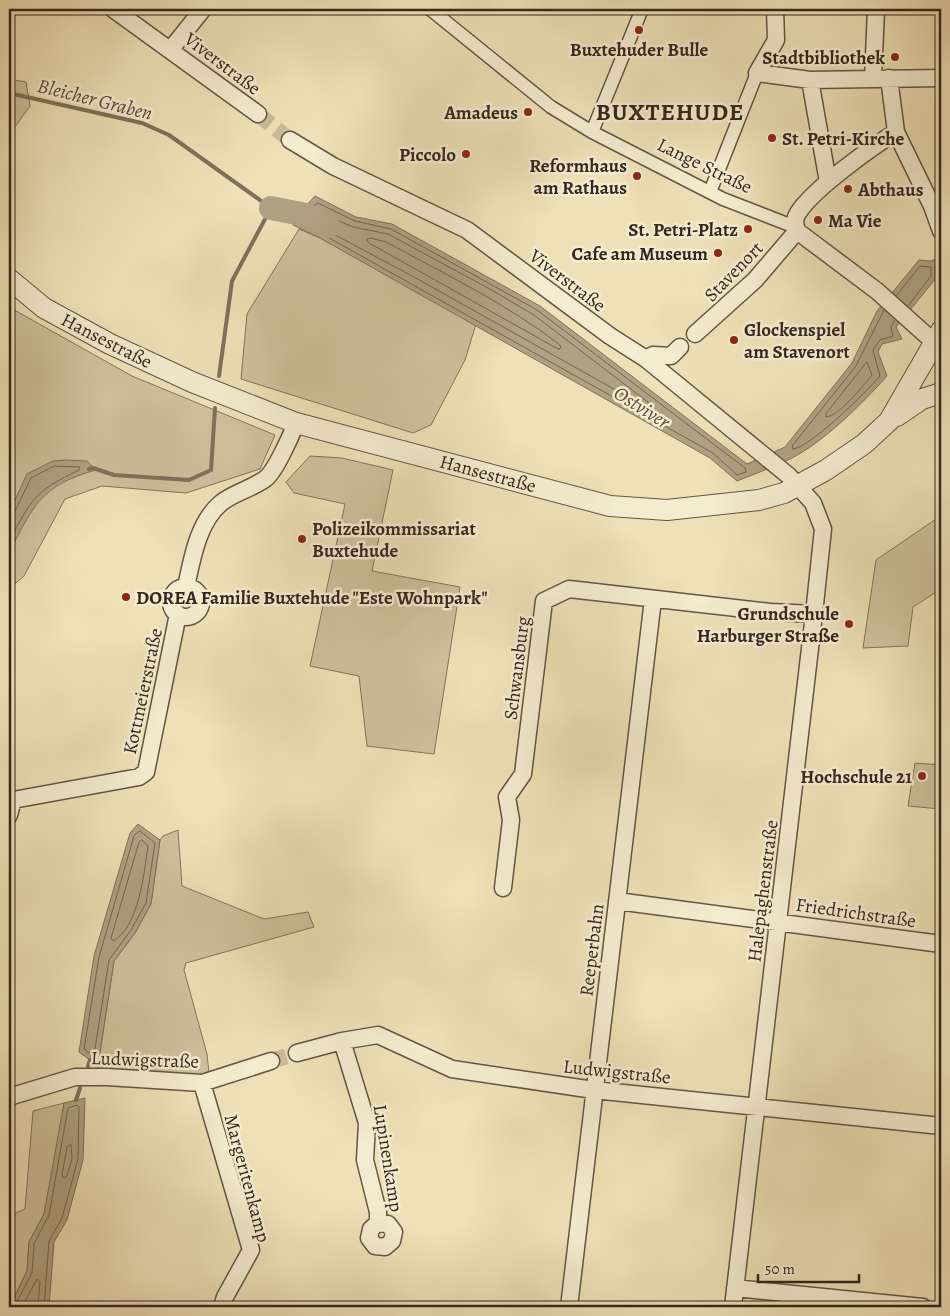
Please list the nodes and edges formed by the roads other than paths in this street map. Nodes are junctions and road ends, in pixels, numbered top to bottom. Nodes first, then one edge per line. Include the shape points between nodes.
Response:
1 (113, 9) edge
2 (203, 9) edge
3 (430, 9) edge
4 (642, 9) edge
5 (775, 9) edge
6 (876, 9) edge
7 (171, 49) junction
8 (757, 73) junction
9 (941, 78) edge
10 (881, 79) junction
11 (810, 80) junction
12 (258, 114) tunnel mouth
13 (592, 132) junction
14 (896, 132) junction
15 (290, 140) tunnel mouth
16 (828, 182) junction
17 (710, 192) junction
18 (937, 205) edge
19 (797, 231) junction
20 (941, 231) edge
21 (9, 279) edge
22 (695, 334) dead end
23 (939, 341) edge
24 (680, 347) dead end
25 (646, 359) junction
26 (941, 393) edge
27 (889, 421) junction
28 (296, 423) junction
29 (799, 486) junction
30 (186, 587) junction
31 (653, 598) junction
32 (178, 614) junction
33 (814, 614) junction
34 (9, 815) edge
35 (503, 888) dead end
36 (617, 901) junction
37 (778, 922) junction
38 (941, 944) edge
39 (342, 1041) junction
40 (297, 1053) tunnel mouth
41 (271, 1061) tunnel mouth
42 (202, 1084) junction
43 (594, 1090) junction
44 (9, 1097) edge
45 (757, 1106) junction
46 (941, 1126) edge
47 (378, 1223) dead end
48 (735, 1288) junction
49 (222, 1307) edge
50 (569, 1307) edge
51 (733, 1307) edge
52 (923, 1307) edge

1 - 7 street, Viverstraße
2 - 7 street
3 - 13 street, Lange Straße via 551,107
4 - 13 street
5 - 8 street via 776,40
6 - 10 street
7 - 12 street, Viverstraße
8 - 11 street
8 - 17 street
9 - 10 street
10 - 11 street
10 - 14 street
11 - 16 street
13 - 17 street, Lange Straße
14 - 16 street
14 - 18 street
15 - 25 street, Viverstraße via 333,166 467,230
16 - 19 street via 798,213 794,222
17 - 19 street, Lange Straße via 790,225
18 - 20 street
19 - 22 street, Stavenort via 755,280
19 - 23 street, Lange Straße via 877,291 911,323
21 - 28 street, Hansestraße via 44,308 110,344 192,382
23 - 27 street, Hansestraße
24 - 25 street via 671,356 653,355
25 - 29 street, Viverstraße
26 - 27 street via 922,399
27 - 29 street, Hansestraße via 854,452
28 - 29 street, Hansestraße via 610,506 667,510 733,504 773,496
28 - 30 street, Kottmeierstraße via 267,478 221,503 206,523 194,550
29 - 33 street, Halepaghenstraße via 817,511 823,529
30 - 32 street, Kottmeierstraße via 177,590 171,599 172,609
30 - 32 street, Kottmeierstraße via 199,595 200,607 190,616
31 - 33 street, Schwansburg
31 - 35 street, Schwansburg via 569,589 544,601 523,774 507,797 511,820
31 - 36 street, Reeperbahn
32 - 34 street, Kottmeierstraße via 146,772 139,777 13,800
33 - 37 street, Halepaghenstraße
36 - 37 street, Friedrichstraße
36 - 43 street, Reeperbahn
37 - 38 street, Friedrichstraße
37 - 45 street, Halepaghenstraße
39 - 40 street, Ludwigstraße
39 - 43 street, Ludwigstraße via 378,1035 452,1070
39 - 47 street, Lupinenkamp via 367,1123 365,1160
41 - 42 street, Ludwigstraße
42 - 44 street, Ludwigstraße via 75,1077
42 - 49 street, Margeritenkamp via 251,1250
43 - 45 street, Ludwigstraße
43 - 50 street, Reeperbahn
45 - 46 street, Ludwigstraße
45 - 48 street, Halepaghenstraße
48 - 51 street, Halepaghenstraße
48 - 52 street

